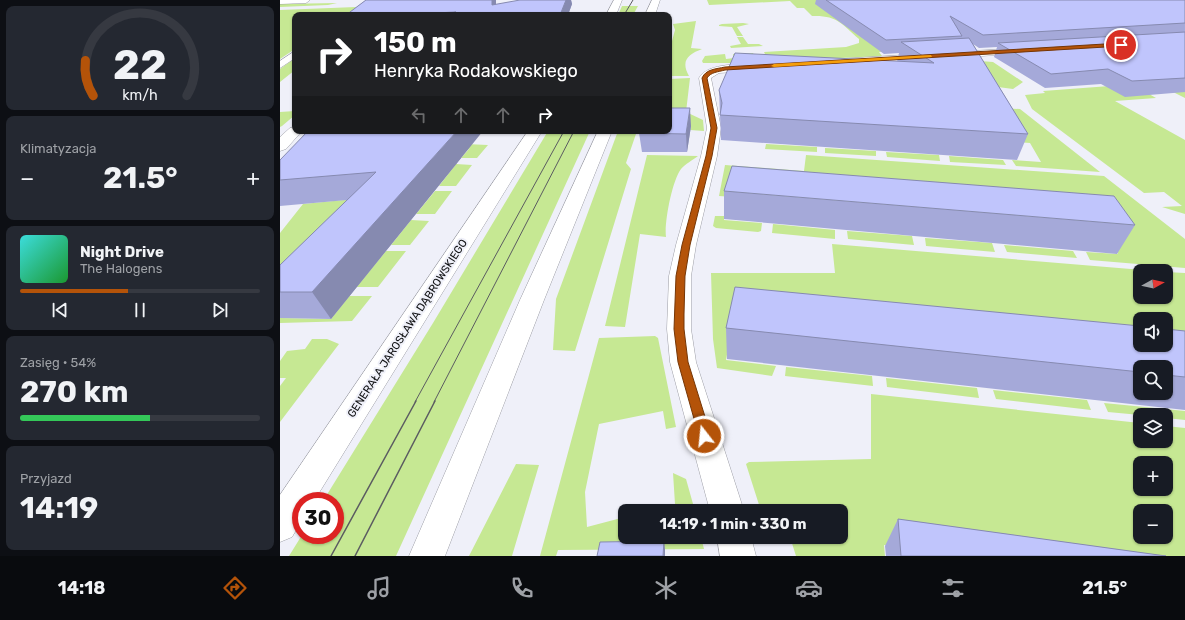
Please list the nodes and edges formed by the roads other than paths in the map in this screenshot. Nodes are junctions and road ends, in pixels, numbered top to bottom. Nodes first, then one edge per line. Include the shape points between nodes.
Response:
1 (306, 0) edge
2 (618, 0) edge
3 (280, 1) edge
4 (658, 1) edge
5 (612, 12) edge
6 (652, 12) edge
7 (1039, 50) edge
8 (292, 56) edge
9 (828, 63) edge
10 (280, 65) edge
11 (773, 66) edge
12 (292, 133) edge
13 (533, 134) edge
14 (604, 134) edge
15 (280, 146) edge
16 (725, 504) edge
17 (280, 525) edge
18 (735, 544) edge
19 (427, 556) edge
20 (738, 556) edge

1 - 3 main road
2 - 5 main road
4 - 6 main road
7 - 9 main road
8 - 10 lane
11 - 16 main road via 725,69 710,72 705,78 714,128 680,276 679,329 683,362
12 - 15 main road
13 - 17 main road, GENERAŁA JAROSŁAWA DĄBROWSKIEGO
14 - 19 main road via 532,300
18 - 20 main road

